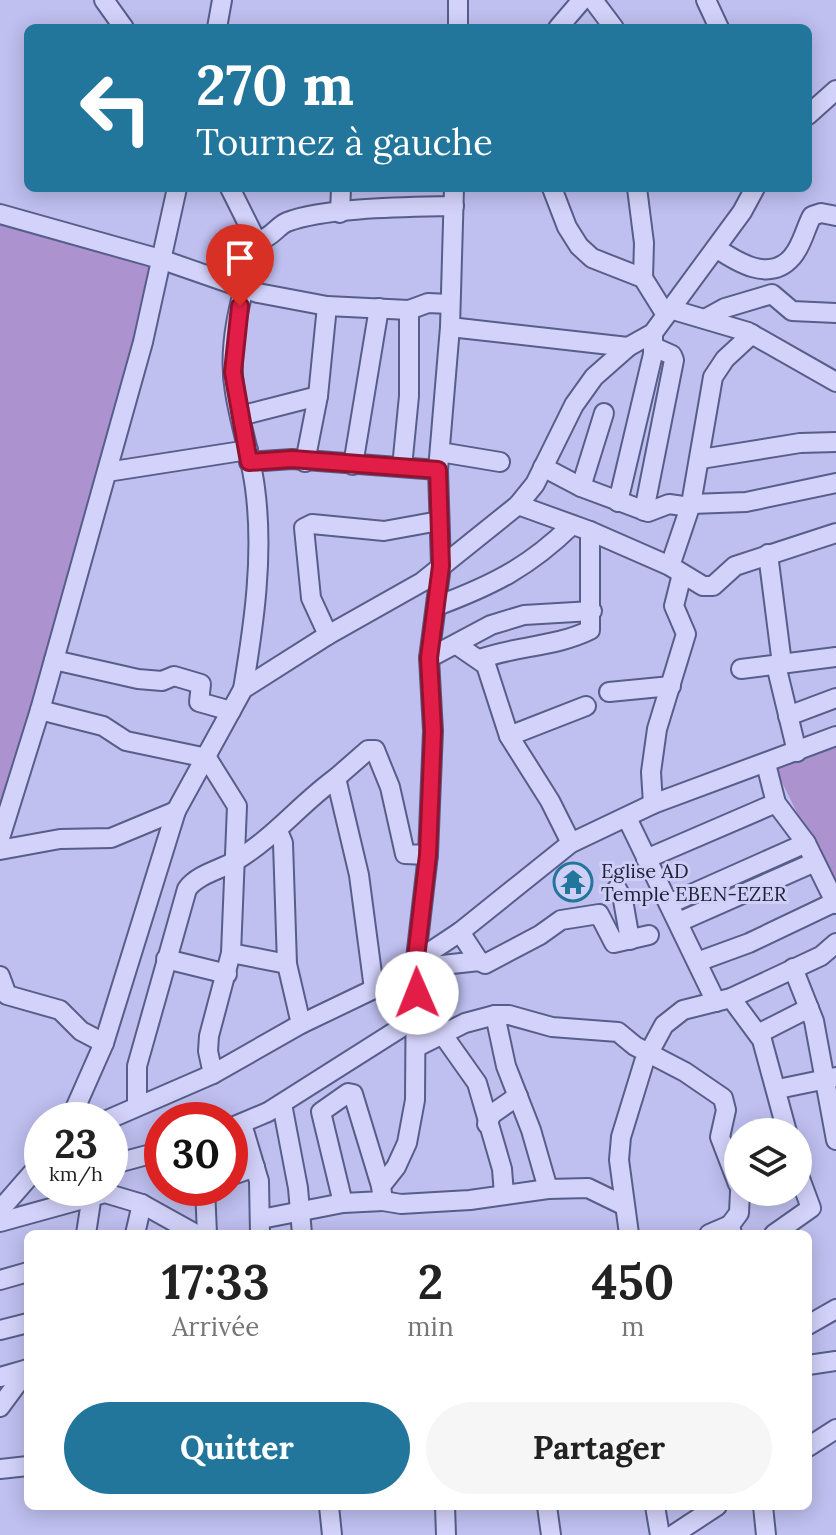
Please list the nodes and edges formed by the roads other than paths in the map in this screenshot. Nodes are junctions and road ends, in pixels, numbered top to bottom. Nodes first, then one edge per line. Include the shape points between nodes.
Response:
1 (104, 0) edge
2 (222, 0) edge
3 (458, 0) edge
4 (582, 0) edge
5 (593, 0) edge
6 (706, 0) edge
7 (121, 24) edge
8 (218, 24) edge
9 (458, 24) edge
10 (561, 24) edge
11 (611, 24) edge
12 (717, 24) edge
13 (836, 90) edge
14 (812, 111) edge
15 (176, 192) edge
16 (232, 192) edge
17 (341, 192) edge
18 (389, 192) edge
19 (554, 192) edge
20 (638, 192) edge
21 (752, 192) edge
22 (454, 197) edge
23 (389, 207) junction
24 (340, 213) junction
25 (0, 214) edge
26 (836, 216) edge
27 (257, 242) junction
28 (716, 248) junction
29 (160, 259) junction
30 (643, 278) junction
31 (244, 287) junction
32 (450, 304) junction
33 (327, 306) junction
34 (379, 308) junction
35 (409, 310) junction
36 (668, 312) junction
37 (836, 313) edge
38 (705, 319) junction
39 (450, 327) junction
40 (752, 334) junction
41 (654, 340) junction
42 (628, 347) junction
43 (836, 382) edge
44 (318, 396) junction
45 (604, 413) dead end
46 (240, 416) junction
47 (836, 442) edge
48 (248, 456) junction
49 (701, 459) junction
50 (439, 461) junction
51 (305, 462) junction
52 (500, 462) dead end
53 (353, 465) junction
54 (402, 467) junction
55 (543, 467) junction
56 (107, 472) junction
57 (836, 483) edge
58 (581, 487) junction
59 (618, 502) junction
60 (518, 505) junction
61 (691, 506) junction
62 (644, 511) junction
63 (439, 521) junction
64 (581, 528) junction
65 (836, 533) edge
66 (768, 554) junction
67 (441, 566) junction
68 (676, 570) junction
69 (437, 606) junction
70 (592, 611) junction
71 (328, 635) junction
72 (457, 645) junction
73 (836, 657) edge
74 (429, 658) junction
75 (480, 659) junction
76 (54, 660) junction
77 (779, 665) junction
78 (741, 669) dead end
79 (671, 686) junction
80 (243, 689) junction
81 (609, 692) dead end
82 (836, 698) edge
83 (586, 706) dead end
84 (40, 710) junction
85 (231, 711) junction
86 (788, 716) junction
87 (509, 736) junction
88 (836, 736) edge
89 (797, 752) junction
90 (207, 758) junction
91 (766, 764) junction
92 (336, 778) junction
93 (776, 803) junction
94 (653, 804) junction
95 (176, 811) junction
96 (627, 818) junction
97 (278, 831) junction
98 (0, 838) edge
99 (571, 843) junction
100 (806, 843) junction
101 (0, 850) edge
102 (428, 855) junction
103 (646, 859) junction
104 (234, 862) junction
105 (815, 862) junction
106 (617, 889) dead end
107 (836, 903) edge
108 (669, 904) junction
109 (679, 922) junction
110 (460, 932) junction
111 (836, 943) edge
112 (231, 953) junction
113 (166, 959) junction
114 (479, 961) junction
115 (697, 962) junction
116 (416, 963) junction
117 (287, 964) junction
118 (793, 968) junction
119 (227, 974) junction
120 (0, 976) edge
121 (374, 989) junction
122 (723, 1000) junction
123 (809, 1008) junction
124 (495, 1015) junction
125 (418, 1017) junction
126 (301, 1024) junction
127 (758, 1034) junction
128 (443, 1035) junction
129 (104, 1043) junction
130 (417, 1047) junction
131 (650, 1052) junction
132 (213, 1074) junction
133 (830, 1078) edge
134 (778, 1089) junction
135 (518, 1096) junction
136 (78, 1102) edge
137 (282, 1104) junction
138 (137, 1106) junction
139 (128, 1110) edge
140 (724, 1118) edge
141 (784, 1118) edge
142 (724, 1119) edge
143 (248, 1120) edge
144 (487, 1124) junction
145 (836, 1140) edge
146 (724, 1147) edge
147 (248, 1152) edge
148 (255, 1167) junction
149 (248, 1170) edge
150 (24, 1183) edge
151 (548, 1189) junction
152 (382, 1194) junction
153 (504, 1194) junction
154 (128, 1199) edge
155 (343, 1203) junction
156 (142, 1204) junction
157 (623, 1205) junction
158 (51, 1206) edge
159 (91, 1206) edge
160 (206, 1206) edge
161 (739, 1206) edge
162 (809, 1206) edge
163 (0, 1210) edge
164 (300, 1213) junction
165 (0, 1222) edge
166 (261, 1226) edge
167 (731, 1229) edge
168 (87, 1230) edge
169 (136, 1230) edge
170 (189, 1230) edge
171 (207, 1230) edge
172 (302, 1230) edge
173 (628, 1230) edge
174 (780, 1230) edge
175 (24, 1273) edge
176 (0, 1280) edge
177 (836, 1309) edge
178 (812, 1323) edge
179 (24, 1324) edge
180 (0, 1330) edge
181 (836, 1361) edge
182 (812, 1364) edge
183 (24, 1370) edge
184 (24, 1374) edge
185 (0, 1377) edge
186 (0, 1407) edge
187 (836, 1429) edge
188 (812, 1444) edge
189 (24, 1466) edge
190 (0, 1469) edge
191 (329, 1510) edge
192 (445, 1510) edge
193 (548, 1510) edge
194 (656, 1510) edge
195 (711, 1510) edge
196 (763, 1510) edge
197 (332, 1535) edge
198 (446, 1535) edge
199 (551, 1535) edge
200 (660, 1535) edge
201 (673, 1535) edge
202 (766, 1535) edge

1 - 7 street
2 - 8 street
3 - 9 street
4 - 10 street
5 - 11 street
6 - 12 street
13 - 14 street
15 - 29 street
16 - 27 street
17 - 24 street
18 - 23 street
19 - 30 street via 579,246 592,258
20 - 30 street
21 - 28 street
22 - 23 street
22 - 32 street
23 - 24 street
24 - 27 street via 287,222 274,236
25 - 29 street
26 - 28 street via 812,216 791,258 776,266 749,268
27 - 31 street
28 - 36 street
29 - 31 street
29 - 56 street
30 - 36 street
31 - 33 street
31 - 46 street via 233,372
32 - 35 street via 428,303
32 - 39 street
33 - 34 street
33 - 44 street
34 - 35 street
34 - 53 street
35 - 54 street
36 - 38 street
36 - 41 street
37 - 38 street via 792,311 772,294
38 - 40 street
39 - 42 street
39 - 50 street
40 - 43 street
40 - 49 street via 713,377
41 - 42 street
41 - 59 street
41 - 62 street via 674,360
42 - 55 street via 584,390
44 - 46 street
44 - 51 street
45 - 58 street
46 - 48 street
47 - 49 street
48 - 51 street
48 - 56 street
48 - 80 street via 257,517 256,596
49 - 61 street
50 - 52 street
50 - 54 street
50 - 63 street
51 - 53 street
53 - 54 street
55 - 58 street
55 - 60 street
56 - 76 street
57 - 61 street via 746,502
58 - 59 street
59 - 62 street
60 - 64 street
60 - 67 street
61 - 62 street via 669,504
61 - 68 street
63 - 67 street
63 - 71 street via 384,531 312,524 304,528 311,598
64 - 68 street
64 - 69 street via 505,579
64 - 70 street
65 - 66 street
66 - 68 street via 729,569 710,586
66 - 77 street
67 - 69 street
67 - 71 street
68 - 79 street via 674,606 686,634
69 - 74 street
70 - 72 street via 524,615 491,625
70 - 75 street via 592,626 586,632
71 - 80 street
72 - 74 street
72 - 75 street
73 - 77 street
74 - 102 street via 433,731
75 - 87 street via 490,672
76 - 84 street
76 - 85 street via 138,679 183,677 201,684 199,702
77 - 78 street
77 - 86 street
79 - 81 street
79 - 94 street via 655,744
80 - 85 street
82 - 86 street
83 - 87 street
84 - 90 street via 103,726 126,741
84 - 98 street
85 - 90 street
86 - 89 street
87 - 99 street
88 - 89 street
89 - 91 street
90 - 95 street
90 - 104 street via 237,806
91 - 93 street
91 - 94 street
92 - 97 street
92 - 102 street via 368,750 375,750 390,787 405,854
92 - 121 street via 359,875
93 - 100 street
93 - 103 street
94 - 96 street
95 - 101 street via 111,838 60,839
95 - 129 street
96 - 99 street
96 - 103 street
97 - 104 street
97 - 117 street via 283,843
99 - 110 street
100 - 105 street
100 - 108 street
102 - 116 street
103 - 108 street
104 - 112 street
104 - 113 street via 187,889
105 - 107 street
105 - 109 street
106 - 114 street via 639,938 614,943 601,915 588,914 561,920 490,961
107 - 115 street
108 - 109 street
109 - 115 street
110 - 114 street
110 - 116 street
111 - 118 street via 830,952
112 - 117 street
112 - 119 street
113 - 119 street
113 - 138 street via 137,1066
114 - 116 street
115 - 122 street
116 - 121 street
116 - 125 street
117 - 126 street
118 - 122 street
118 - 123 street
119 - 132 street via 209,1036
120 - 129 street via 7,995 60,1010 81,1031
121 - 126 street
122 - 127 street
122 - 131 street via 674,1016
123 - 127 street
123 - 133 street
124 - 128 street
124 - 131 street via 552,1027 608,1028
124 - 135 street
125 - 130 street
125 - 137 street
126 - 132 street
127 - 134 street
128 - 130 street
128 - 144 street via 477,1083
129 - 136 street
130 - 152 street via 413,1121
131 - 140 street via 723,1098
131 - 157 street via 621,1137
132 - 138 street
133 - 134 street
133 - 145 street
134 - 141 street
135 - 144 street via 499,1107
135 - 151 street
137 - 143 street
137 - 164 street
138 - 139 street
142 - 146 street
144 - 153 street
147 - 148 street
148 - 149 street
148 - 166 street
150 - 163 street
151 - 153 street
151 - 157 street via 588,1188
152 - 153 street via 401,1204
152 - 155 street
152 - 155 street via 353,1094 348,1093 321,1112
154 - 156 street
155 - 164 street
156 - 169 street
156 - 170 street
157 - 173 street
158 - 165 street
159 - 168 street
160 - 171 street
161 - 167 street
162 - 174 street
164 - 166 street
164 - 172 street
175 - 176 street
177 - 178 street
179 - 180 street
181 - 182 street
183 - 185 street
184 - 186 street
187 - 188 street
189 - 190 street
191 - 197 street
192 - 198 street
193 - 199 street
194 - 200 street
195 - 201 street
196 - 202 street

